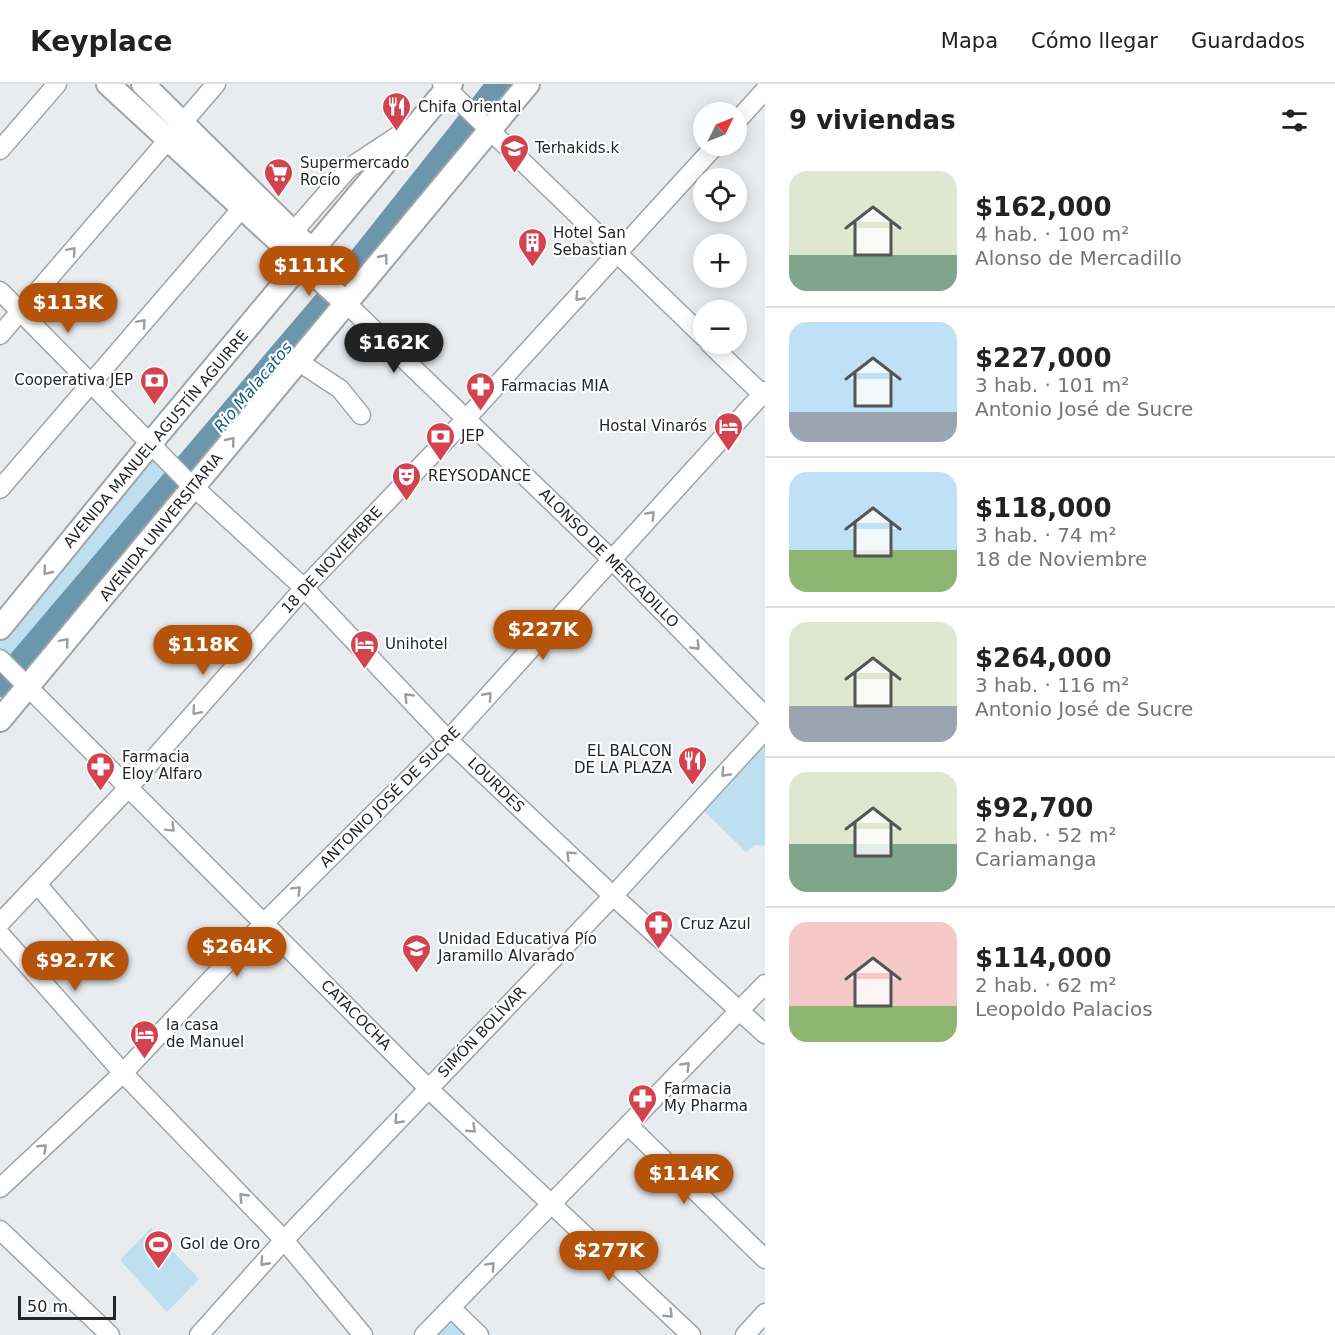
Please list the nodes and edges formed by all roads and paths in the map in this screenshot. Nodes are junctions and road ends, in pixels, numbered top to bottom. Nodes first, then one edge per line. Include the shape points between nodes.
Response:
1 (57, 84) edge
2 (108, 84) edge
3 (143, 84) edge
4 (216, 84) edge
5 (528, 84) edge
6 (448, 88) edge
7 (760, 92) edge
8 (747, 108) edge
9 (422, 120) junction
10 (183, 123) junction
11 (484, 127) junction
12 (167, 141) junction
13 (0, 150) edge
14 (706, 156) edge
15 (242, 208) junction
16 (268, 219) junction
17 (293, 232) junction
18 (618, 254) junction
19 (308, 261) junction
20 (0, 291) edge
21 (342, 300) junction
22 (20, 311) junction
23 (693, 326) edge
24 (0, 335) edge
25 (721, 354) edge
26 (296, 360) junction
27 (90, 383) junction
28 (764, 394) edge
29 (361, 415) dead end
30 (466, 419) junction
31 (156, 449) junction
32 (189, 482) junction
33 (0, 489) edge
34 (611, 559) junction
35 (304, 588) junction
36 (0, 628) edge
37 (0, 659) edge
38 (23, 682) junction
39 (765, 716) edge
40 (0, 720) edge
41 (765, 730) edge
42 (448, 740) junction
43 (129, 787) junction
44 (38, 884) junction
45 (613, 896) junction
46 (0, 923) edge
47 (264, 923) junction
48 (0, 934) edge
49 (107, 966) dead end
50 (765, 984) edge
51 (739, 1010) junction
52 (765, 1034) edge
53 (123, 1073) junction
54 (428, 1088) junction
55 (629, 1126) junction
56 (0, 1188) edge
57 (550, 1203) junction
58 (0, 1230) edge
59 (284, 1239) junction
60 (765, 1259) edge
61 (451, 1308) junction
62 (765, 1313) edge
63 (110, 1335) edge
64 (199, 1335) edge
65 (363, 1335) edge
66 (424, 1335) edge
67 (479, 1335) edge
68 (690, 1335) edge
69 (745, 1335) edge

1 - 13 street
2 - 12 main road, ALONSO DE MERCADILLO
3 - 10 main road, ALONSO DE MERCADILLO
4 - 10 street
5 - 11 main road, AVENIDA UNIVERSITARIA
6 - 9 main road, AVENIDA MANUEL AGUSTÍN AGUIRRE
6 - 11 street
7 - 8 street
9 - 17 street via 349,168
9 - 19 main road, AVENIDA MANUEL AGUSTÍN AGUIRRE
10 - 12 street
10 - 16 main road, ALONSO DE MERCADILLO
11 - 18 street
21 -> 11 main road, AVENIDA UNIVERSITARIA
12 - 15 main road, ALONSO DE MERCADILLO
22 -> 12 street
14 - 18 street, 18 DE NOVIEMBRE
15 - 16 main road, ALONSO DE MERCADILLO
27 -> 15 street
16 - 17 main road, ALONSO DE MERCADILLO
16 - 19 main road, ALONSO DE MERCADILLO
17 - 19 main road, ALONSO DE MERCADILLO
18 - 23 street
18 -> 30 street, 18 DE NOVIEMBRE
19 - 21 main road, ALONSO DE MERCADILLO
19 - 31 main road, AVENIDA MANUEL AGUSTÍN AGUIRRE
20 - 22 street, LOURDES
21 - 26 main road, AVENIDA UNIVERSITARIA
21 - 30 street, ALONSO DE MERCADILLO
22 - 24 street
22 - 27 street, LOURDES
25 - 28 street
26 - 29 street via 340,389
32 -> 26 main road, AVENIDA UNIVERSITARIA
27 - 31 street, LOURDES
27 - 33 street
34 -> 28 street, ANTONIO JOSÉ DE SUCRE
30 - 34 street, ALONSO DE MERCADILLO
30 - 35 street, 18 DE NOVIEMBRE
31 - 32 street, LOURDES
31 -> 36 main road, AVENIDA MANUEL AGUSTÍN AGUIRRE
32 - 35 street, LOURDES
38 -> 32 main road, AVENIDA UNIVERSITARIA
34 -> 39 street, ALONSO DE MERCADILLO
42 -> 34 street, ANTONIO JOSÉ DE SUCRE
42 -> 35 street, LOURDES
35 -> 43 street, 18 DE NOVIEMBRE
37 - 38 street, CATACOCHA
38 - 40 main road, AVENIDA UNIVERSITARIA
38 - 43 street, CATACOCHA
41 -> 45 street, SIMÓN BOLÍVAR
45 -> 42 street, LOURDES
47 -> 42 street, ANTONIO JOSÉ DE SUCRE
43 - 44 street, 18 DE NOVIEMBRE
43 -> 47 street, CATACOCHA
44 - 46 street, 18 DE NOVIEMBRE
44 - 49 street
45 - 51 street, LOURDES
45 - 54 street, SIMÓN BOLÍVAR
47 - 53 street, ANTONIO JOSÉ DE SUCRE
47 - 54 street, CATACOCHA
48 - 53 street
50 - 51 street
51 - 52 street, LOURDES
55 -> 51 street
56 -> 53 street, ANTONIO JOSÉ DE SUCRE
59 -> 53 street
54 -> 57 street, CATACOCHA
54 -> 59 street, SIMÓN BOLÍVAR
55 - 57 street
55 - 60 street
61 -> 57 street
57 -> 68 street, CATACOCHA
58 - 63 street
59 -> 64 street, SIMÓN BOLÍVAR
59 - 65 street
61 - 66 street
61 - 67 street
62 - 69 street

